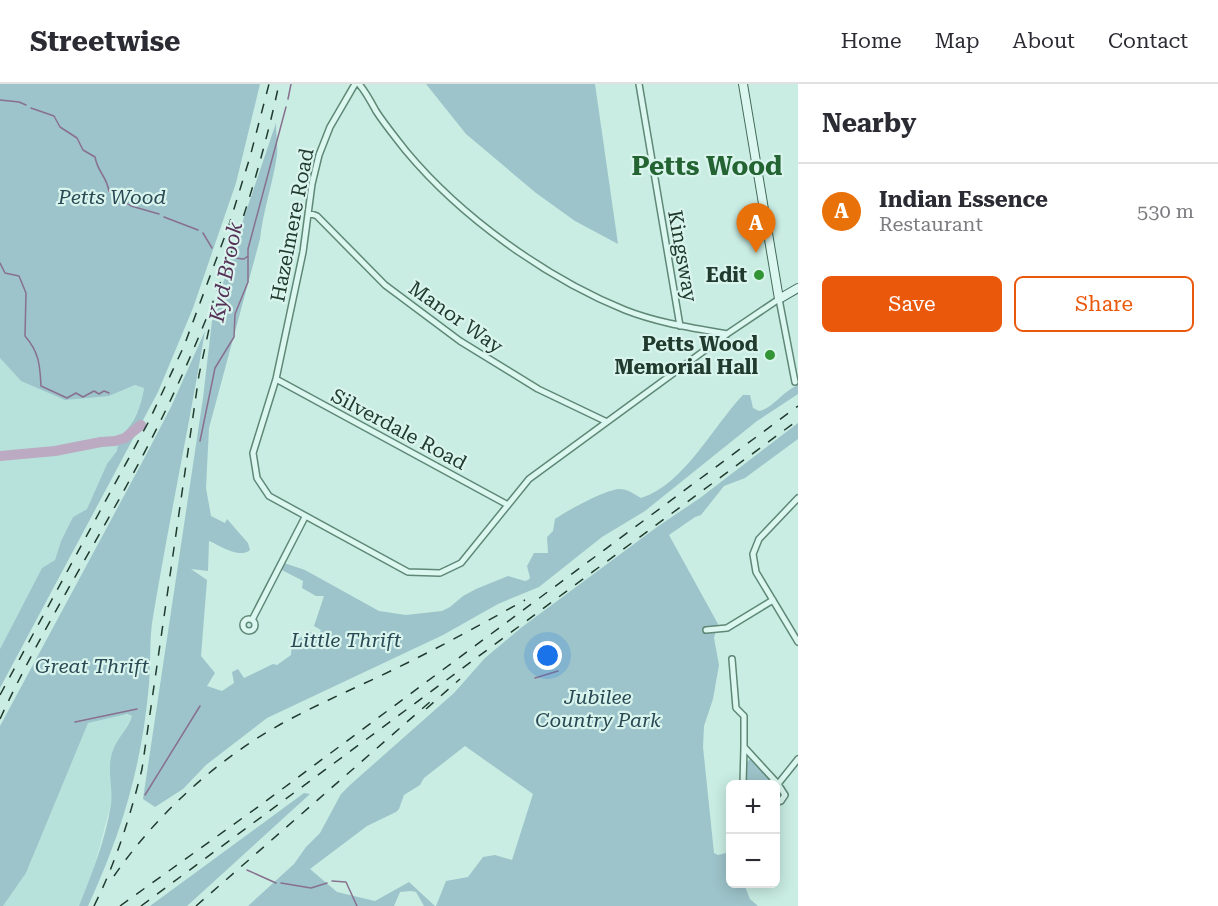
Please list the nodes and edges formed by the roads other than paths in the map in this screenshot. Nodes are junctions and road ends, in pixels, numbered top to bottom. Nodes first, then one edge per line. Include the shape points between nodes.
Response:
1 (357, 84) edge
2 (639, 84) edge
3 (743, 84) edge
4 (309, 213) junction
5 (798, 288) edge
6 (779, 299) junction
7 (680, 326) junction
8 (727, 334) junction
9 (276, 379) junction
10 (795, 382) dead end
11 (605, 422) junction
12 (798, 498) edge
13 (508, 505) junction
14 (305, 518) junction
15 (773, 600) junction
16 (252, 620) dead end
17 (706, 630) dead end
18 (798, 642) edge
19 (732, 659) dead end
20 (744, 747) junction
21 (798, 759) edge
22 (743, 780) edge
23 (774, 780) edge
24 (780, 782) edge
25 (780, 787) edge
26 (780, 801) edge

1 - 4 street, Hazelmere Road via 330,127 319,155
1 - 7 street via 406,151 433,181 483,224 540,265 586,291 626,310
2 - 7 street, Kingsway
3 - 6 street
4 - 9 street, Hazelmere Road
4 - 11 street, Manor Way via 317,216 384,285 460,341 538,389
5 - 6 street
6 - 8 street
6 - 10 street
7 - 8 street
8 - 11 street
9 - 13 street, Silverdale Road
9 - 14 street via 253,453 257,478 269,496
11 - 13 street via 529,479
12 - 15 street via 759,539 753,554 756,572
13 - 14 street via 461,563 440,573 408,572
14 - 16 street
15 - 17 street via 727,628
15 - 18 street
19 - 20 street via 736,708 744,716
20 - 22 street
20 - 23 street
21 - 24 street
25 - 26 street via 785,795

